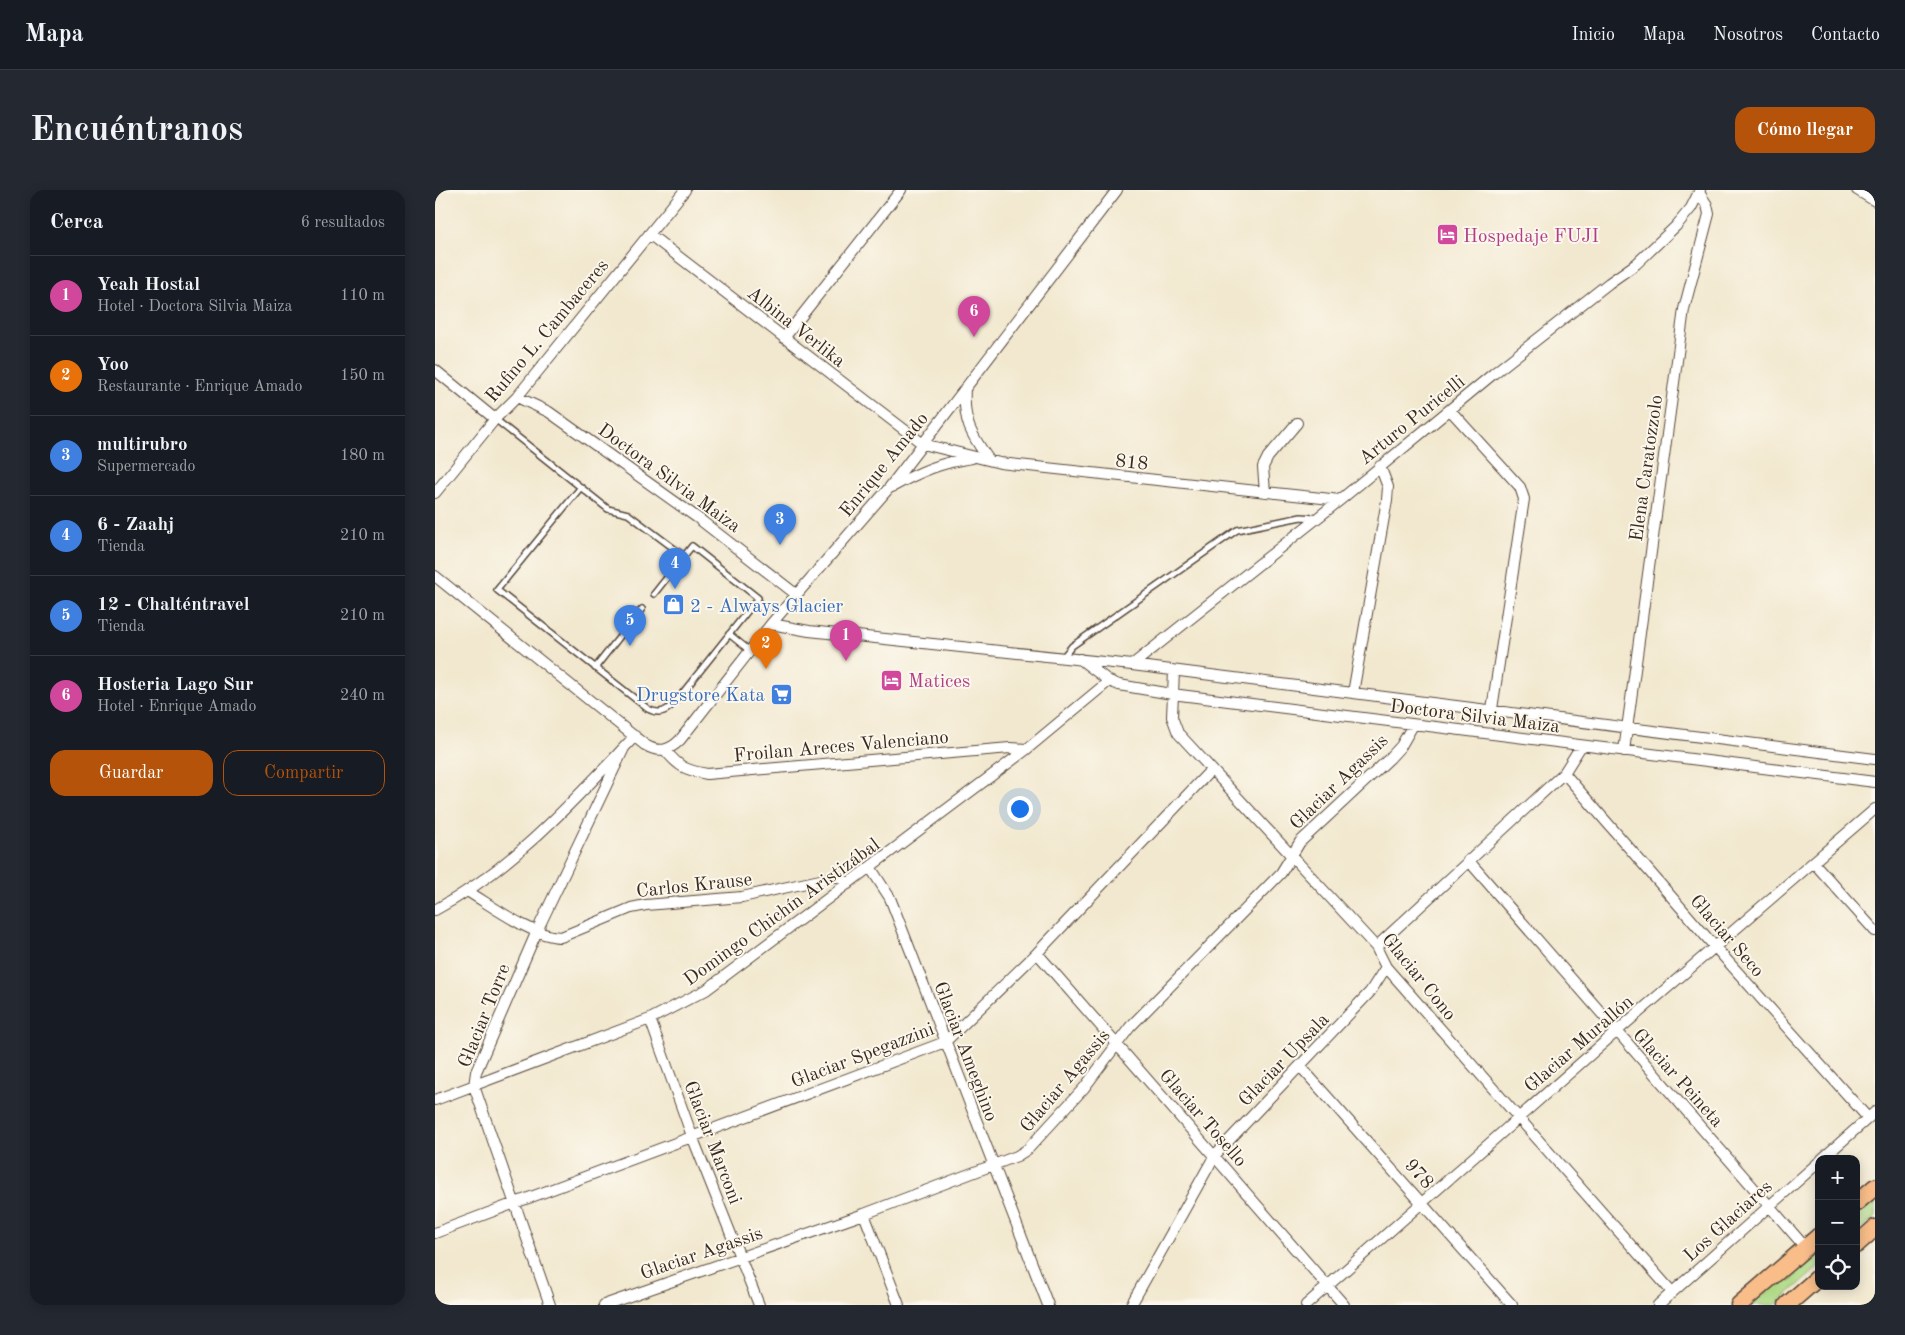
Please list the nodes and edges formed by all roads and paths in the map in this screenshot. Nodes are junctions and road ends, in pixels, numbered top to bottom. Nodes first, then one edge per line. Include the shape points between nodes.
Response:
1 (685, 190) edge
2 (901, 190) edge
3 (1117, 190) edge
4 (1857, 190) edge
5 (1700, 192) edge
6 (1875, 201) edge
7 (649, 234) junction
8 (784, 338) junction
9 (435, 370) edge
10 (965, 388) junction
11 (517, 397) junction
12 (1450, 410) junction
13 (495, 419) junction
14 (1297, 423) dead end
15 (923, 444) junction
16 (984, 459) junction
17 (1381, 466) junction
18 (581, 487) junction
19 (889, 488) junction
20 (1265, 492) junction
21 (435, 493) edge
22 (1340, 500) junction
23 (1318, 518) junction
24 (684, 556) junction
25 (435, 576) edge
26 (654, 594) dead end
27 (797, 594) junction
28 (642, 609) dead end
29 (631, 622) dead end
30 (771, 624) junction
31 (729, 634) junction
32 (621, 635) dead end
33 (750, 651) junction
34 (1063, 657) junction
35 (1079, 659) junction
36 (1132, 665) junction
37 (595, 668) junction
38 (1174, 671) junction
39 (1109, 681) junction
40 (1353, 693) junction
41 (1172, 694) junction
42 (1492, 709) junction
43 (1413, 725) junction
44 (1627, 728) junction
45 (635, 736) junction
46 (1581, 746) junction
47 (624, 748) junction
48 (1027, 749) junction
49 (665, 750) junction
50 (1624, 751) junction
51 (1875, 759) edge
52 (1211, 770) junction
53 (1564, 773) junction
54 (1875, 782) edge
55 (1875, 809) edge
56 (1291, 857) junction
57 (1468, 860) junction
58 (1814, 862) junction
59 (870, 867) junction
60 (848, 884) junction
61 (467, 891) junction
62 (435, 910) edge
63 (537, 931) junction
64 (1875, 931) edge
65 (1376, 947) junction
66 (1715, 947) junction
67 (1037, 953) junction
68 (1386, 967) junction
69 (650, 1019) junction
70 (1616, 1032) junction
71 (945, 1042) junction
72 (1116, 1043) junction
73 (1300, 1066) junction
74 (474, 1086) junction
75 (435, 1100) edge
76 (1871, 1115) edge
77 (1519, 1118) junction
78 (692, 1136) junction
79 (1215, 1155) junction
80 (1826, 1155) edge
81 (992, 1164) junction
82 (1815, 1165) edge
83 (1875, 1187) edge
84 (1860, 1200) edge
85 (1422, 1202) junction
86 (513, 1204) junction
87 (1769, 1205) junction
88 (864, 1214) junction
89 (1875, 1228) edge
90 (435, 1233) edge
91 (1815, 1239) edge
92 (1860, 1241) edge
93 (1805, 1248) junction
94 (739, 1256) junction
95 (1815, 1280) edge
96 (1328, 1286) junction
97 (1672, 1292) junction
98 (550, 1305) edge
99 (604, 1305) edge
100 (759, 1305) edge
101 (899, 1305) edge
102 (1049, 1305) edge
103 (1131, 1305) edge
104 (1306, 1305) edge
105 (1344, 1305) edge
106 (1512, 1305) edge
107 (1658, 1305) edge
108 (1739, 1305) edge
109 (1787, 1305) edge

1 - 7 street, Rufino L. Cambaceres
2 - 8 street
3 - 10 street, Enrique Amado
4 - 6 street
5 - 12 street, Arturo Puricelli via 1676,226 1636,264
5 - 44 street, Elena Caratozzolo via 1709,214 1684,308
7 - 8 street, Albina Verlika
7 - 11 street, Rufino L. Cambaceres
8 - 15 street, Albina Verlika
9 - 13 street
10 - 15 street, Enrique Amado
10 - 16 street via 964,412
11 - 13 street, Rufino L. Cambaceres
11 - 27 street, Doctora Silvia Maiza via 549,412
12 - 17 street, Arturo Puricelli
12 - 42 street via 1521,487 1524,499
13 - 18 lane
13 - 21 street, Rufino L. Cambaceres
14 - 20 street via 1263,467
15 - 16 street, 818
15 - 19 street, Enrique Amado
16 - 19 street via 953,461 925,469
16 - 20 street, 818 via 1096,475
17 - 22 street, Arturo Puricelli
17 - 40 street via 1388,487 1387,500
18 - 24 lane via 608,509 628,514
18 - 37 lane via 497,590
19 - 27 street, Enrique Amado
20 - 22 street, 818
22 - 23 street, Arturo Puricelli
23 - 34 lane via 1301,517 1237,530 1072,646
23 - 36 street, Arturo Puricelli
24 - 26 lane
24 - 31 lane via 693,546 758,598
25 - 45 street
27 - 30 street, Enrique Amado
28 - 29 lane
30 - 33 street, Enrique Amado
30 - 34 street, Doctora Silvia Maiza via 809,631
31 - 33 lane
31 - 37 lane via 677,700 662,712 647,709
32 - 37 lane
33 - 49 street, Enrique Amado via 680,740
34 - 35 street, Doctora Silvia Maiza
35 - 36 street, Doctora Silvia Maiza
35 - 39 street, Doctora Silvia Maiza
36 - 38 street, Doctora Silvia Maiza
38 - 40 street, Doctora Silvia Maiza
38 - 41 street, Glaciar Cono
39 - 41 street, Doctora Silvia Maiza
39 - 48 street, Domingo Chichín Aristizábal
40 - 42 street, Doctora Silvia Maiza
41 - 43 street, Doctora Silvia Maiza
41 - 52 street, Glaciar Cono via 1174,725
42 - 44 street, Doctora Silvia Maiza
43 - 46 street, Doctora Silvia Maiza
43 - 56 street, Glaciar Agassis via 1390,758 1300,842
44 - 50 street, Elena Caratozzolo
44 - 51 street, Doctora Silvia Maiza
45 - 47 street
45 - 49 street via 651,748
46 - 50 street, Doctora Silvia Maiza
46 - 53 street
47 - 61 street via 556,819
47 - 63 street, Glaciar Torre
48 - 49 street, Froilan Areces Valenciano via 707,774 687,770
48 - 59 street, Domingo Chichín Aristizábal
50 - 54 street, Doctora Silvia Maiza
52 - 56 street, Glaciar Cono
52 - 67 street, Glaciar Spegazzini
53 - 57 street
53 - 66 street, Glaciar Seco
55 - 58 street, Glaciar Murallón
56 - 65 street, Glaciar Cono
56 - 72 street, Glaciar Agassis via 1281,873
57 - 65 street
57 - 70 street, Glaciar Peineta
58 - 64 street
58 - 66 street, Glaciar Murallón
59 - 60 street, Domingo Chichín Aristizábal
59 - 71 street, Glaciar Ameghino via 890,898
60 - 63 street, Carlos Krause via 840,877 833,877 742,898 646,904 561,937 550,937
60 - 69 street, Domingo Chichín Aristizábal via 706,990
61 - 62 street
61 - 63 street, Carlos Krause
63 - 74 street, Glaciar Torre via 476,1072
65 - 68 street, Glaciar Cono
66 - 70 street, Glaciar Murallón
66 - 76 street, Glaciar Seco
67 - 71 street, Glaciar Spegazzini
67 - 72 street, Glaciar Tosello
68 - 73 street, Glaciar Upsala via 1370,992
68 - 77 street, Glaciar Cono
69 - 74 street, Domingo Chichín Aristizábal
69 - 78 street, Glaciar Marconi
70 - 77 street, Glaciar Murallón
70 - 87 street, Glaciar Peineta
71 - 78 street, Glaciar Spegazzini
71 - 81 street, Glaciar Ameghino
72 - 79 street, Glaciar Tosello
72 - 81 street, Glaciar Agassis via 1084,1088 1028,1149
73 - 79 street, Glaciar Upsala
73 - 85 street, 978
74 - 75 street, Domingo Chichín Aristizábal
74 - 86 street, Glaciar Torre
76 - 80 street
77 - 85 street, Glaciar Murallón
77 - 97 street, Glaciar Cono
78 - 86 street, Glaciar Spegazzini
78 - 94 street, Glaciar Marconi
79 - 96 street, Glaciar Tosello
79 - 103 street, Glaciar Upsala
81 - 88 street, Glaciar Agassis
81 - 102 street, Glaciar Ameghino
82 - 87 street, Los Glaciares
83 - 84 main road
85 - 96 street, Glaciar Murallón
85 - 106 street, 978
86 - 90 street, Glaciar Spegazzini
86 - 98 street, Glaciar Torre
87 - 93 street, Glaciar Peineta
87 - 97 street, Los Glaciares
88 - 94 street, Glaciar Agassis
88 - 101 street
89 - 92 main road
91 - 93 main road
93 - 108 main road
94 - 99 street, Glaciar Agassis
94 - 100 street, Glaciar Marconi
95 - 109 main road
96 - 104 street, Glaciar Murallón
96 - 105 street, Glaciar Tosello
97 - 107 street, Los Glaciares

